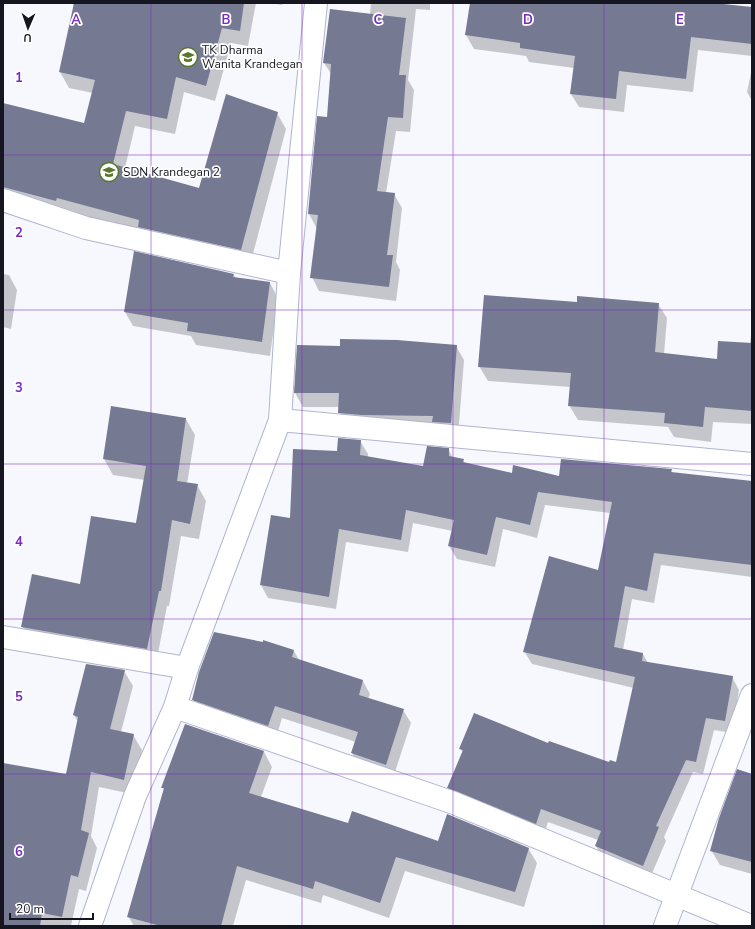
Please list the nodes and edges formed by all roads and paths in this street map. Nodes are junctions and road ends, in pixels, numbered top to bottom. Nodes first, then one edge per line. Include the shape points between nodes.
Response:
1 (316, 3) edge
2 (3, 200) edge
3 (289, 273) junction
4 (280, 420) junction
5 (752, 464) edge
6 (3, 637) edge
7 (187, 668) junction
8 (752, 696) edge
9 (175, 707) junction
10 (676, 896) junction
11 (90, 926) edge
12 (665, 926) edge
13 (751, 926) edge

1 - 3 street
2 - 3 street via 86,228
3 - 4 street
4 - 5 street
4 - 7 street
6 - 7 street
7 - 9 street
8 - 10 street
9 - 10 street via 454,804
9 - 11 street via 135,796
10 - 12 street
10 - 13 street

